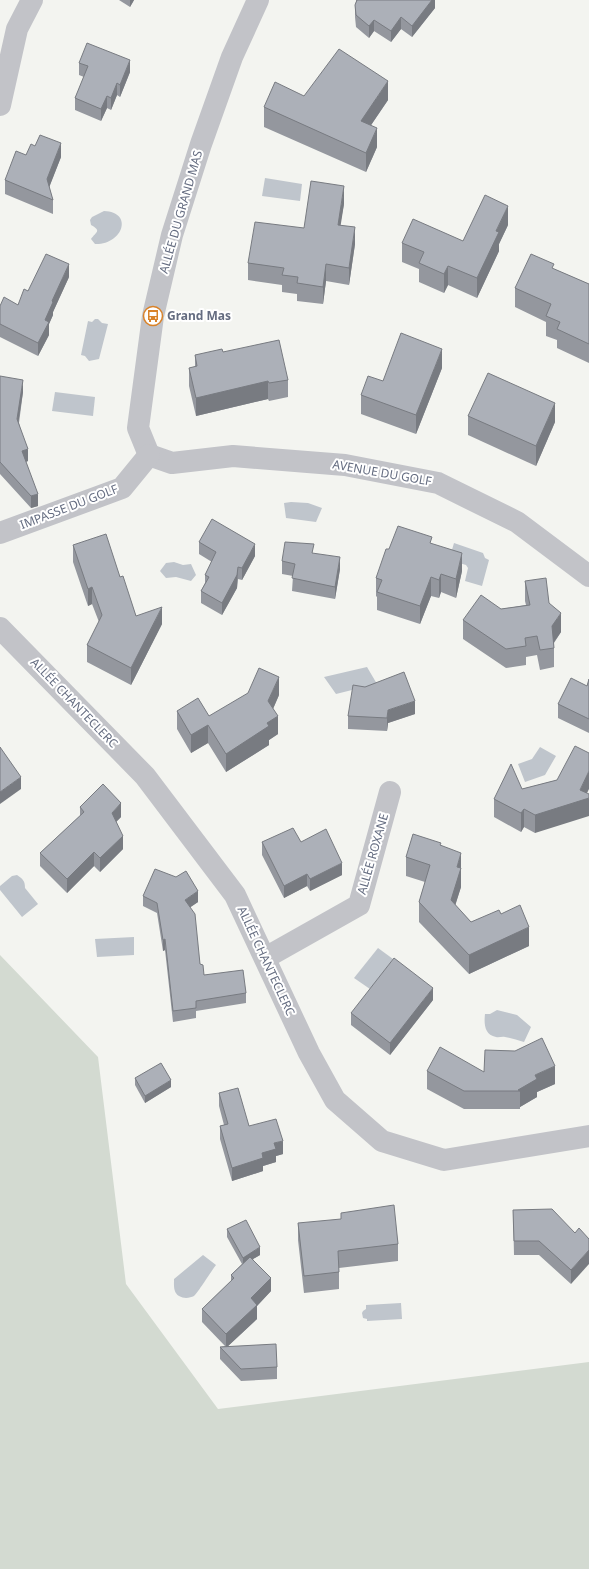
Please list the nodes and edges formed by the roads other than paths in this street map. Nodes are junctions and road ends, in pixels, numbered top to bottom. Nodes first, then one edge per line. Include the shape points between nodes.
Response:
1 (32, 0) edge
2 (258, 0) edge
3 (0, 105) edge
4 (149, 455) junction
5 (0, 533) edge
6 (589, 576) edge
7 (0, 628) edge
8 (390, 792) dead end
9 (265, 958) junction
10 (589, 1136) edge

1 - 3 street via 17,29
2 - 4 street, ALLÉE DU GRAND MAS via 232,57 170,242 153,316 138,428
4 - 5 street, IMPASSE DU GOLF via 122,488
4 - 6 street, AVENUE DU GOLF via 172,463 233,456 345,465 438,483 517,522
7 - 9 street, ALLÉE CHANTECLERC via 145,776 235,894
8 - 9 street, ALLÉE ROXANE via 359,905
9 - 10 street, ALLÉE CHANTECLERC via 309,1053 335,1100 382,1141 444,1160

